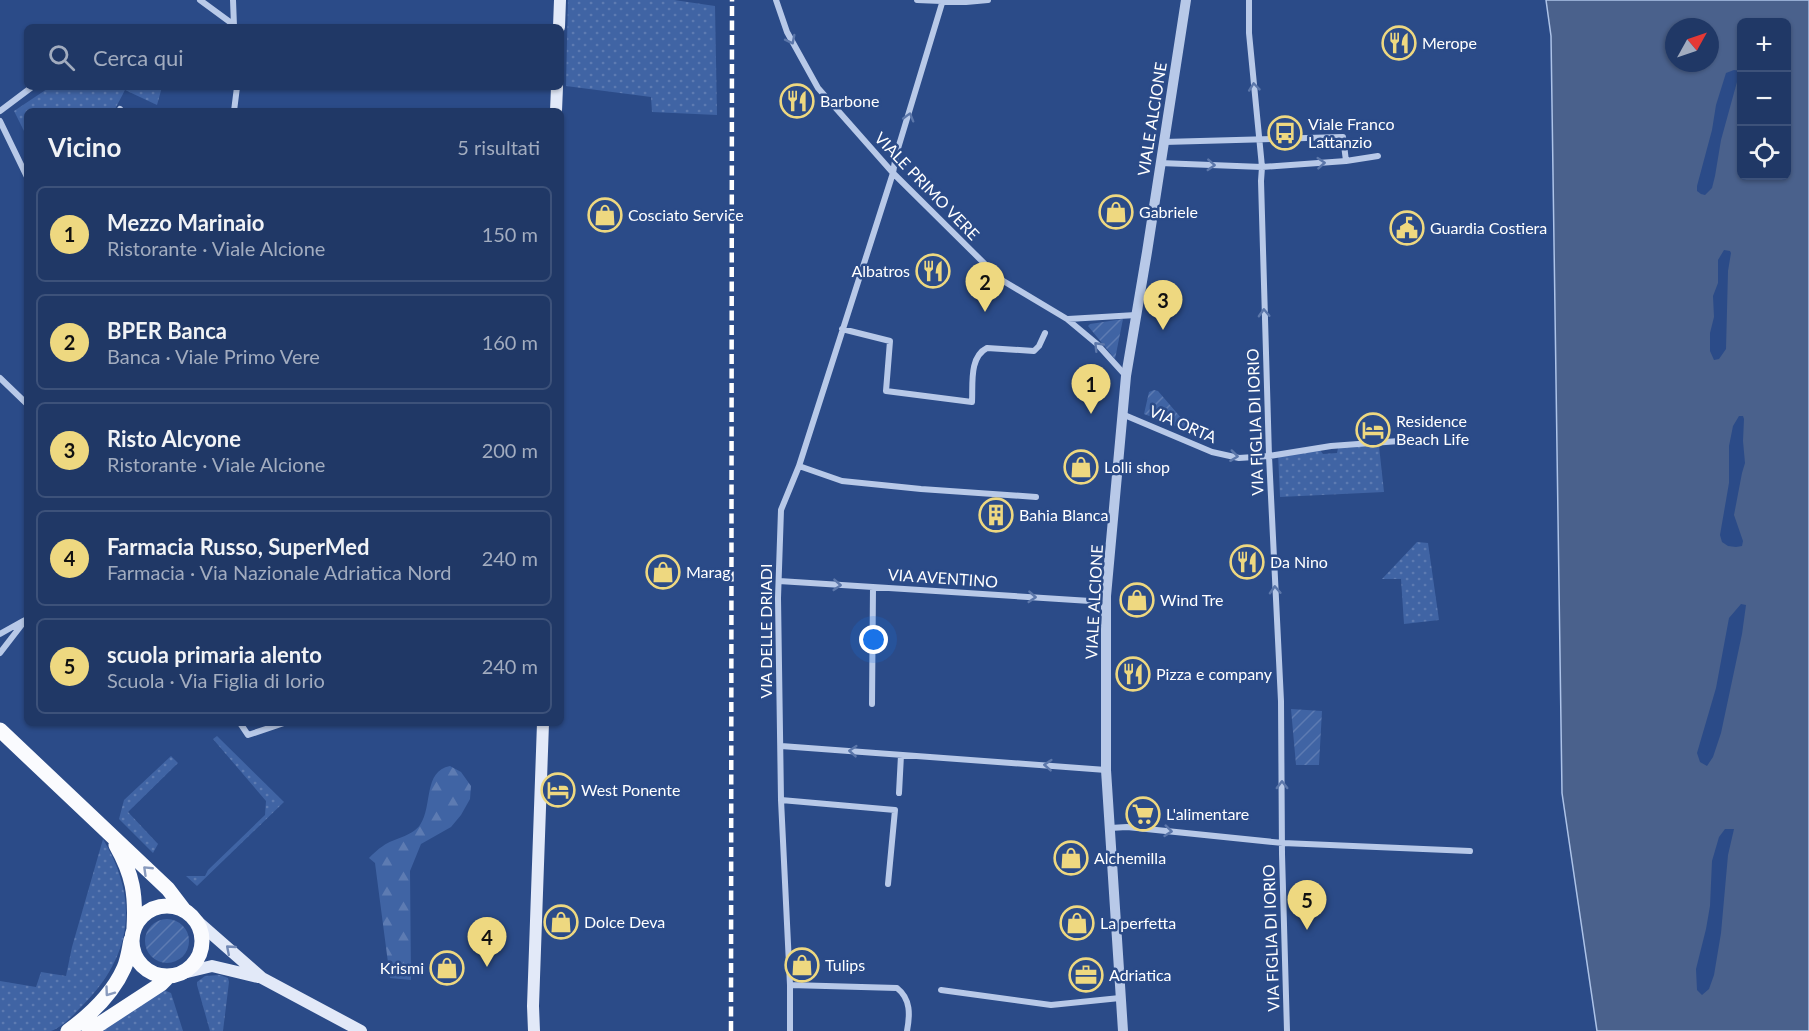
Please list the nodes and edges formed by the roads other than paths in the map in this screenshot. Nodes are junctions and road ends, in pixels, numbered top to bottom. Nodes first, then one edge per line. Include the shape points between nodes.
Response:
1 (200, 0) edge
2 (233, 0) edge
3 (560, 0) edge
4 (776, 0) edge
5 (917, 0) edge
6 (988, 0) edge
7 (1186, 0) edge
8 (1249, 0) edge
9 (942, 1) edge
10 (231, 24) edge
11 (234, 24) edge
12 (560, 24) edge
13 (28, 90) edge
14 (237, 90) edge
15 (557, 90) edge
16 (234, 108) edge
17 (556, 108) edge
18 (0, 111) edge
19 (0, 121) edge
20 (1260, 140) junction
21 (1164, 142) junction
22 (1378, 156) dead end
23 (1346, 161) junction
24 (1160, 163) junction
25 (1262, 167) junction
26 (24, 171) edge
27 (893, 173) junction
28 (1136, 315) junction
29 (1067, 319) junction
30 (842, 329) junction
31 (1045, 333) dead end
32 (1126, 376) junction
33 (0, 378) edge
34 (24, 401) edge
35 (1121, 414) junction
36 (1413, 440) dead end
37 (1269, 456) junction
38 (799, 466) junction
39 (1036, 496) dead end
40 (779, 581) junction
41 (873, 587) junction
42 (1106, 602) junction
43 (24, 620) edge
44 (24, 622) edge
45 (0, 634) edge
46 (0, 653) edge
47 (872, 704) dead end
48 (0, 718) edge
49 (242, 726) edge
50 (275, 726) edge
51 (543, 726) edge
52 (0, 730) edge
53 (14, 744) junction
54 (782, 746) junction
55 (901, 754) junction
56 (1106, 770) junction
57 (899, 793) dead end
58 (781, 800) junction
59 (1110, 828) junction
60 (108, 832) junction
61 (1282, 843) junction
62 (1470, 851) dead end
63 (888, 884) dead end
64 (184, 910) junction
65 (197, 921) junction
66 (133, 934) junction
67 (176, 975) junction
68 (262, 978) junction
69 (790, 985) junction
70 (941, 990) dead end
71 (1120, 998) junction
72 (533, 1006) junction
73 (68, 1031) edge
74 (89, 1031) edge
75 (361, 1031) edge
76 (526, 1031) edge
77 (534, 1031) edge
78 (790, 1031) edge
79 (907, 1031) edge
80 (1123, 1031) edge
81 (1287, 1031) edge

1 - 10 street
2 - 11 street
3 - 12 main road
4 -> 27 street, VIALE PRIMO VERE via 787,32 818,88
5 - 9 street
6 - 9 street
7 - 21 street, VIALE ALCIONE
20 -> 8 street, VIA FIGLIA DI IORIO
27 -> 9 street, VIA DELLE DRIADI
13 - 18 street
14 - 16 street
15 - 17 main road
19 - 26 street
20 - 21 street
20 - 23 street via 1343,137
20 - 25 street, VIA FIGLIA DI IORIO
21 - 24 street, VIALE ALCIONE
22 - 23 street
25 -> 23 street
24 -> 25 street
24 - 28 street, VIALE ALCIONE
37 -> 25 street, VIA FIGLIA DI IORIO
27 - 29 street, VIALE PRIMO VERE via 1000,279
27 - 30 street, VIA DELLE DRIADI
28 - 29 street
28 - 32 street, VIALE ALCIONE
32 -> 29 street, VIALE PRIMO VERE
30 - 31 street via 890,341 886,391 972,402 977,355 987,348 1034,351
30 - 38 street, VIA DELLE DRIADI
32 - 35 street, VIALE ALCIONE
33 - 34 street
35 -> 37 street, VIA ORTA via 1212,452 1239,458
35 - 42 street, VIALE ALCIONE
36 - 37 street, VIA ORTA via 1331,446
61 -> 37 street, VIA FIGLIA DI IORIO via 1280,690
38 - 39 street via 842,481
38 - 40 street, VIA DELLE DRIADI via 781,510
40 -> 41 street, VIA AVENTINO
40 - 54 street, VIA DELLE DRIADI
41 -> 42 street, VIA AVENTINO
41 - 47 street
42 - 56 street, VIALE ALCIONE
43 - 45 street
44 - 46 street
48 - 53 main road
49 - 50 street via 248,735
51 - 72 main road
52 - 53 main road
53 - 60 main road
55 -> 54 street
54 - 58 street, VIA DELLE DRIADI
56 -> 55 street
55 - 57 street
56 - 59 street, VIALE ALCIONE
58 - 63 street via 895,810
58 - 69 street, VIA DELLE DRIADI
59 -> 61 street, VIA FIGLIA DI IORIO
59 - 71 street, VIALE ALCIONE
64 -> 60 main road via 168,889
60 - 66 main road via 134,886
61 - 62 street, VIA FIGLIA DI IORIO
61 - 81 street, VIA FIGLIA DI IORIO
64 - 65 main road
64 - 66 main road via 173,905 149,910 140,918
65 - 67 main road via 202,932 200,956
68 -> 65 main road
66 - 67 main road via 133,952 147,970 158,975
66 -> 73 main road via 124,968 110,991
67 - 68 main road via 212,966
67 - 74 main road
68 - 75 main road
69 - 78 street, VIA DELLE DRIADI
69 - 79 street via 897,988 904,993 910,1013
70 - 71 street via 1051,1005
71 - 80 street, VIALE ALCIONE
72 - 76 main road
72 - 77 main road

